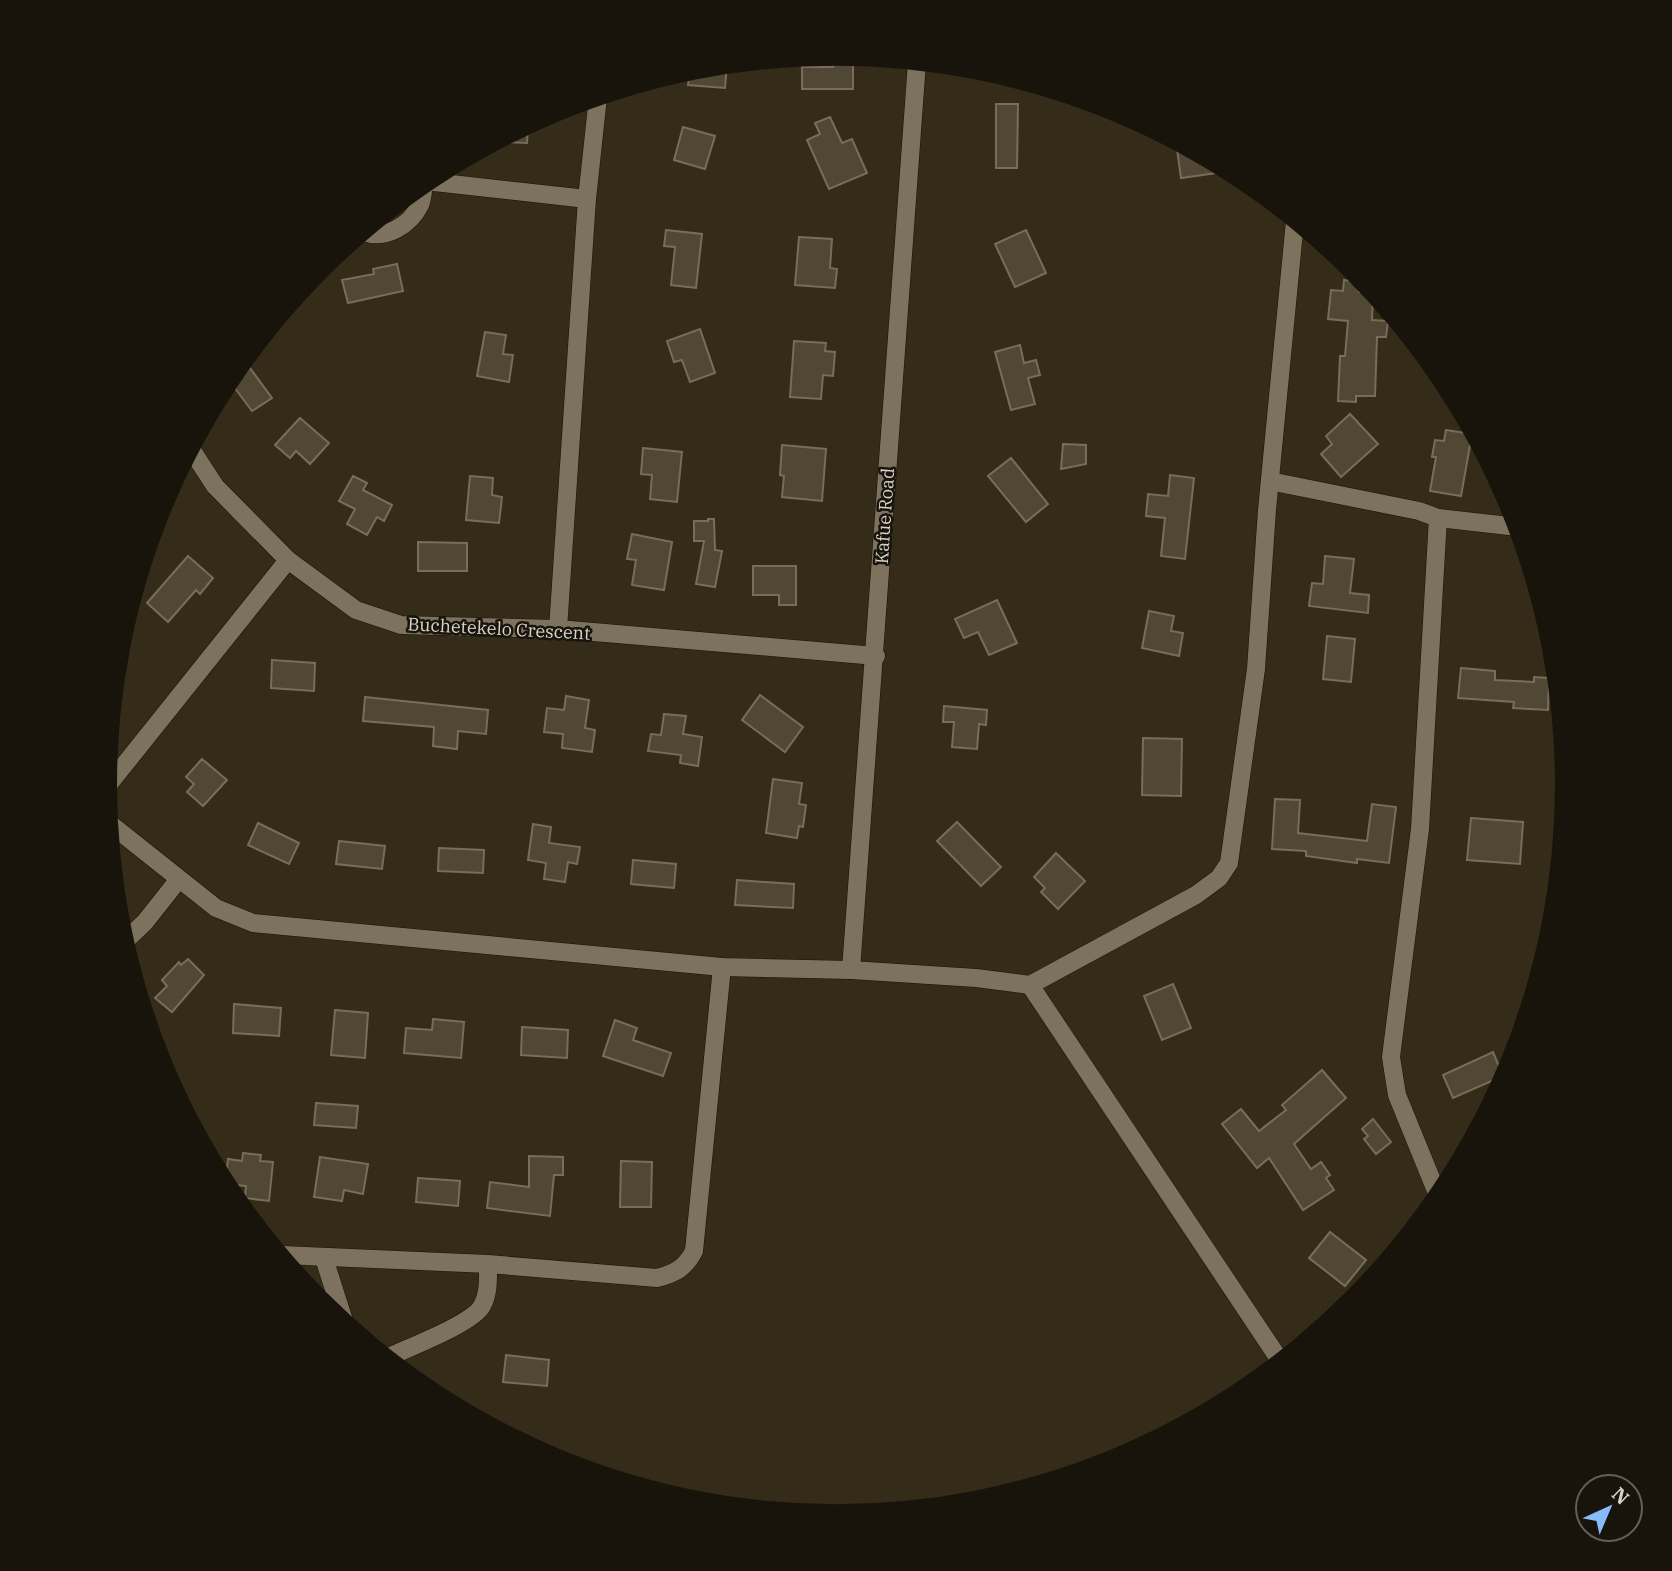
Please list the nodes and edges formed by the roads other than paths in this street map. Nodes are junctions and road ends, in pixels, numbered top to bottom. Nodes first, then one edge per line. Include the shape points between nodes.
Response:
1 (916, 72) edge
2 (597, 108) edge
3 (443, 184) edge
4 (423, 198) edge
5 (587, 199) junction
6 (1294, 232) edge
7 (376, 233) edge
8 (196, 457) edge
9 (1269, 481) junction
10 (1438, 518) junction
11 (1506, 526) edge
12 (288, 560) junction
13 (558, 629) junction
14 (876, 656) junction
15 (118, 773) edge
16 (119, 832) edge
17 (179, 879) junction
18 (133, 934) edge
19 (722, 967) junction
20 (851, 971) junction
21 (1030, 985) junction
22 (1434, 1185) edge
23 (292, 1256) edge
24 (324, 1258) junction
25 (488, 1264) junction
26 (339, 1304) edge
27 (396, 1354) edge
28 (1276, 1354) edge

1 - 14 street, Kafue Road
2 - 5 street
3 - 5 street
4 - 7 street via 410,220 392,232
5 - 13 street
6 - 9 street
8 - 12 street, Buchetekelo Crescent via 215,486
9 - 10 street
9 - 21 street via 1256,669 1229,863 1219,878 1196,895
10 - 11 street
10 - 22 street via 1420,829 1391,1057 1397,1095
12 - 13 street, Buchetekelo Crescent via 356,610 401,625
12 - 15 street
13 - 14 street, Buchetekelo Crescent
14 - 20 street, Kafue Road
16 - 17 street
17 - 18 street
17 - 19 street via 216,908 253,923
19 - 20 street
19 - 25 street via 694,1251 686,1266 657,1278
20 - 21 street
21 - 28 street
23 - 24 street
24 - 25 street
24 - 26 street
25 - 27 street via 487,1294 481,1309 468,1320

